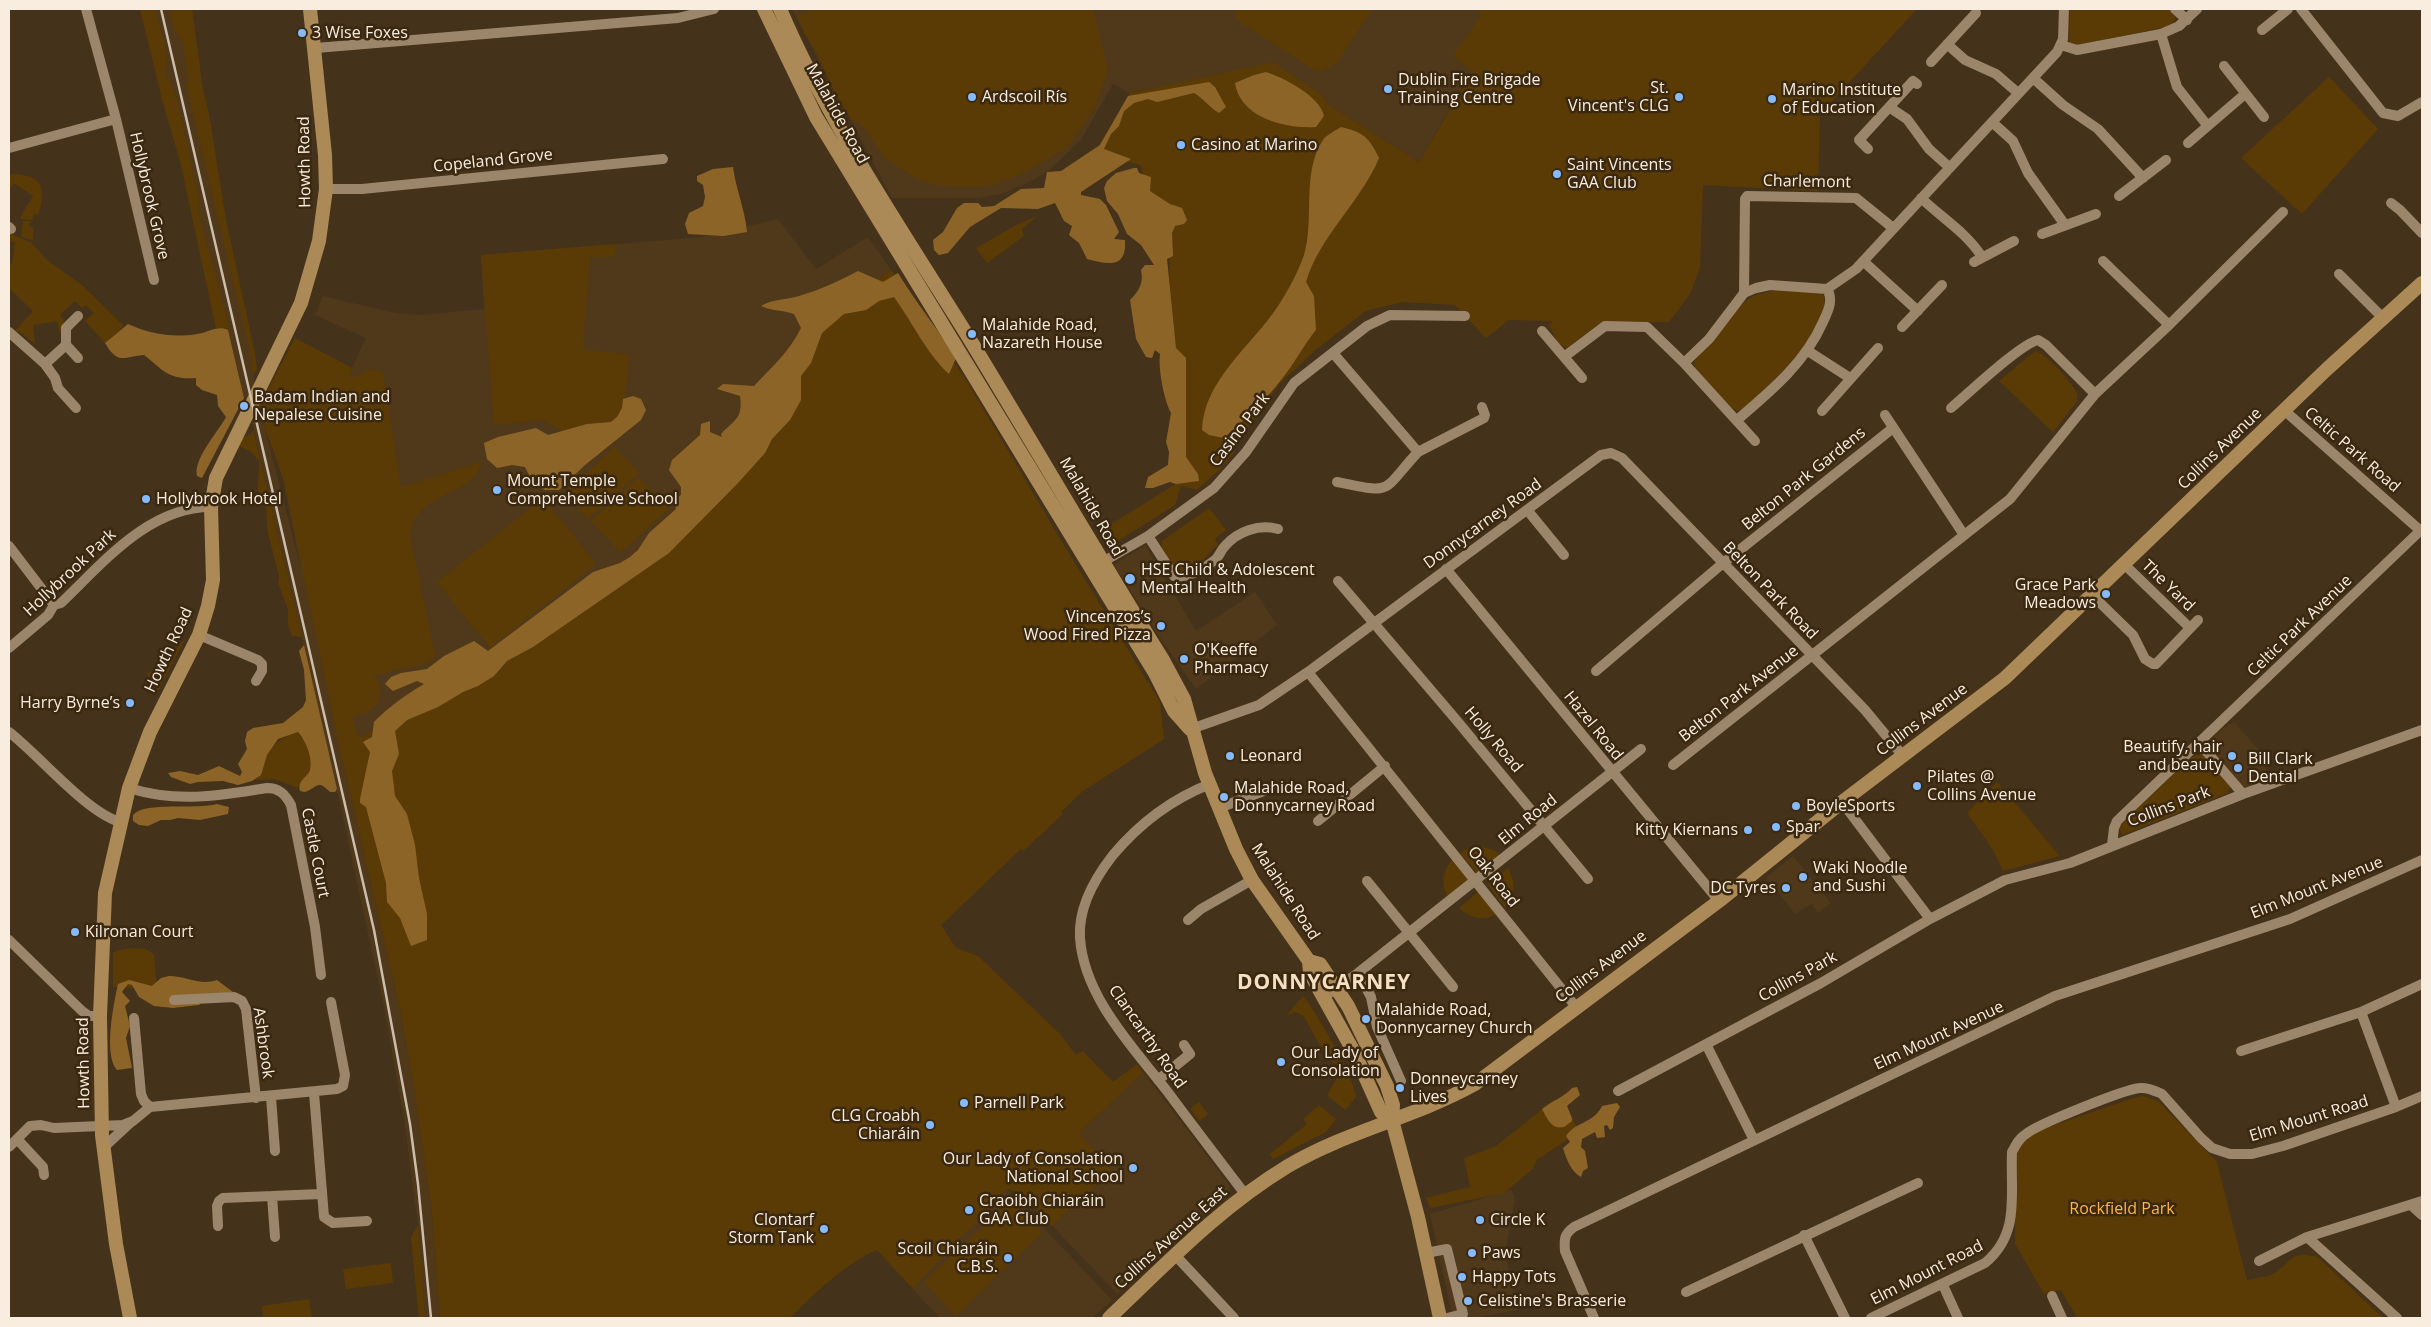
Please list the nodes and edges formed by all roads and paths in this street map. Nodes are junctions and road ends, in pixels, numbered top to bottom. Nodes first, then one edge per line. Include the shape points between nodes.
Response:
1 (86, 9) edge
2 (310, 9) edge
3 (714, 9) edge
4 (764, 9) edge
5 (780, 9) edge
6 (2064, 9) edge
7 (2175, 9) edge
8 (2197, 9) edge
9 (2288, 9) edge
10 (2301, 9) edge
11 (1976, 14) dead end
12 (2187, 20) junction
13 (2262, 30) dead end
14 (2161, 34) junction
15 (1947, 44) junction
16 (2061, 44) junction
17 (316, 48) junction
18 (1932, 62) dead end
19 (2224, 66) dead end
20 (2033, 78) junction
21 (1917, 84) dead end
22 (808, 86) junction
23 (2018, 93) junction
24 (2245, 94) junction
25 (2422, 102) edge
26 (1889, 107) junction
27 (2264, 117) dead end
28 (116, 119) junction
29 (1992, 122) junction
30 (2207, 125) junction
31 (2188, 143) dead end
32 (9, 148) edge
33 (1868, 149) dead end
34 (663, 158) dead end
35 (2166, 160) dead end
36 (1949, 168) junction
37 (2143, 178) junction
38 (326, 189) junction
39 (2119, 196) dead end
40 (1921, 198) junction
41 (2391, 204) dead end
42 (2283, 212) dead end
43 (2096, 214) dead end
44 (2065, 225) junction
45 (1893, 228) junction
46 (2042, 234) dead end
47 (2422, 234) edge
48 (2014, 241) dead end
49 (1863, 261) junction
50 (2103, 261) dead end
51 (2339, 274) dead end
52 (154, 280) dead end
53 (2422, 283) edge
54 (1942, 285) dead end
55 (1827, 289) junction
56 (1744, 293) junction
57 (1918, 311) junction
58 (78, 316) dead end
59 (1465, 316) dead end
60 (2383, 318) junction
61 (2170, 325) junction
62 (1902, 327) dead end
63 (1542, 331) dead end
64 (9, 332) edge
65 (66, 345) junction
66 (1878, 348) dead end
67 (1808, 351) junction
68 (1333, 353) junction
69 (1564, 357) junction
70 (78, 358) dead end
71 (1684, 363) junction
72 (45, 364) junction
73 (976, 365) junction
74 (1582, 378) dead end
75 (1850, 378) junction
76 (2095, 394) junction
77 (1482, 407) dead end
78 (76, 408) dead end
79 (1951, 408) dead end
80 (1822, 410) dead end
81 (2284, 411) junction
82 (1885, 415) dead end
83 (1737, 420) junction
84 (1893, 428) junction
85 (1755, 441) dead end
86 (1418, 452) junction
87 (1612, 453) joint
88 (1043, 461) junction
89 (1032, 470) junction
90 (1338, 482) dead end
91 (211, 507) junction
92 (1528, 511) junction
93 (1278, 529) dead end
94 (2422, 531) edge
95 (1964, 535) junction
96 (1148, 536) junction
97 (9, 546) edge
98 (1564, 555) dead end
99 (1722, 564) junction
100 (1097, 565) junction
101 (2125, 565) junction
102 (1446, 569) junction
103 (1338, 581) dead end
104 (2092, 595) junction
105 (54, 605) junction
106 (2198, 620) dead end
107 (1373, 622) junction
108 (2190, 628) junction
109 (199, 635) junction
110 (9, 648) edge
111 (1812, 656) junction
112 (1596, 671) dead end
113 (1308, 672) junction
114 (256, 681) dead end
115 (1191, 729) junction
116 (2422, 730) edge
117 (9, 732) edge
118 (2200, 744) junction
119 (1641, 749) dead end
120 (1903, 756) junction
121 (1673, 764) dead end
122 (1385, 766) junction
123 (1611, 773) junction
124 (1210, 784) junction
125 (1274, 787) dead end
126 (129, 788) junction
127 (2243, 794) junction
128 (1842, 802) junction
129 (1219, 808) junction
130 (1318, 821) dead end
131 (120, 822) junction
132 (1545, 826) junction
133 (2112, 845) junction
134 (2422, 860) edge
135 (1588, 879) dead end
136 (1252, 880) junction
137 (1477, 880) junction
138 (1367, 881) dead end
139 (1719, 901) junction
140 (1930, 919) junction
141 (1188, 920) dead end
142 (1410, 932) junction
143 (9, 940) edge
144 (1309, 961) junction
145 (1358, 974) junction
146 (321, 975) dead end
147 (2422, 984) edge
148 (1453, 988) dead end
149 (1337, 989) junction
150 (1324, 997) junction
151 (174, 1000) dead end
152 (331, 1002) dead end
153 (1576, 1007) junction
154 (2361, 1012) junction
155 (100, 1016) junction
156 (134, 1018) dead end
157 (1706, 1044) junction
158 (1184, 1045) dead end
159 (2241, 1050) dead end
160 (1158, 1080) junction
161 (1401, 1081) dead end
162 (1618, 1091) dead end
163 (314, 1092) junction
164 (2422, 1096) edge
165 (271, 1097) junction
166 (256, 1098) junction
167 (1376, 1101) junction
168 (150, 1107) junction
169 (2396, 1107) junction
170 (1392, 1120) junction
171 (132, 1121) junction
172 (102, 1126) junction
173 (1362, 1132) junction
174 (17, 1139) junction
175 (1754, 1140) junction
176 (9, 1147) edge
177 (104, 1147) junction
178 (275, 1151) dead end
179 (44, 1175) dead end
180 (1918, 1183) dead end
181 (321, 1194) junction
182 (1245, 1194) junction
183 (272, 1196) junction
184 (2422, 1201) edge
185 (2411, 1205) junction
186 (2422, 1215) edge
187 (367, 1221) dead end
188 (218, 1226) dead end
189 (1804, 1235) junction
190 (275, 1237) dead end
191 (2307, 1237) junction
192 (1426, 1254) junction
193 (1175, 1255) junction
194 (2259, 1261) dead end
195 (1942, 1285) junction
196 (1686, 1292) dead end
197 (2052, 1296) dead end
198 (130, 1318) edge
199 (1108, 1318) edge
200 (1234, 1318) edge
201 (1440, 1318) edge
202 (1447, 1318) edge
203 (1594, 1318) edge
204 (1845, 1318) edge
205 (1871, 1318) edge
206 (1958, 1318) edge
207 (2062, 1318) edge
208 (2397, 1318) edge

1 - 28 street, Hollybrook Grove
2 - 17 main road, Howth Road
3 - 17 street via 678,18
4 - 22 main road, Malahide Road
5 - 22 main road, Malahide Road
6 - 16 street
7 - 12 street
8 - 12 street
9 - 13 street
10 - 25 street via 2383,113 2398,116
11 - 15 street
12 - 14 street
14 - 16 street via 2077,50
14 - 30 street via 2177,87
15 - 18 street
15 - 23 street via 1965,60 1996,74
16 - 20 street
17 - 38 main road, Howth Road
19 - 24 street
20 - 23 street
20 - 37 street via 2098,129
21 - 26 street via 1913,81
22 - 73 main road, Malahide Road via 850,148 892,229
23 - 29 street
24 - 27 street
24 - 30 street
26 - 33 street via 1858,140
26 - 36 street via 1907,120 1929,150
28 - 32 street, Hollybrook Grove
28 - 52 street, Hollybrook Grove
29 - 36 street
29 - 44 street via 2013,141 2028,173
30 - 31 street
34 - 38 street, Copeland Grove via 362,189
35 - 37 street
36 - 40 street
37 - 39 street
38 - 91 main road, Howth Road via 320,241 301,303 216,478
40 - 45 street
40 - 48 street via 1965,235 1978,260
41 - 47 street
42 - 61 street
43 - 44 street
44 - 46 street
45 - 49 street
45 - 56 street, Charlemont via 1856,198 1747,196
49 - 55 street via 1846,278
49 - 57 street
50 - 61 street
51 - 60 street
53 - 60 main road, Collins Avenue
54 - 57 street
55 - 56 street via 1770,285
55 - 67 street via 1831,301
56 - 71 street via 1710,339
57 - 62 street
58 - 65 street via 66,328
59 - 68 street, Casino Park via 1390,315 1367,326
60 - 81 main road, Collins Avenue
61 - 76 street
63 - 69 street
64 - 72 street
65 - 70 street
65 - 72 street
66 - 75 street
67 - 75 street
67 - 83 street via 1789,374
68 - 86 street
68 - 96 street, Casino Park via 1294,383 1246,452 1214,488
69 - 71 street via 1605,326 1647,327
69 - 74 street
71 - 83 street
72 - 78 street via 58,388
73 - 88 main road, Malahide Road
73 - 89 main road, Malahide Road
75 - 80 street
76 - 79 street via 2038,340 2030,342
76 - 95 street via 2014,495
77 - 86 street via 1484,418
81 - 94 street, Celtic Park Road
81 - 101 main road, Collins Avenue
82 - 84 street
83 - 85 street
84 - 95 street
84 - 99 street, Belton Park Gardens
86 - 90 street via 1391,484 1378,491
87 - 92 street, Donnycarney Road via 1601,455
87 - 99 street, Belton Park Road via 1622,458
88 - 89 main road, Malahide Road
88 - 100 main road, Malahide Road
89 - 100 main road, Malahide Road
91 - 105 street, Hollybrook Park via 179,510 141,530 61,603
91 - 109 main road, Howth Road via 213,580
92 - 98 street
92 - 102 street, Donnycarney Road
93 - 96 street via 1258,527 1242,533 1226,544 1218,558 1182,577 1174,576
94 - 118 street, Celtic Park Avenue
95 - 111 street, Belton Park Avenue
96 - 100 street, Casino Park
97 - 105 street
99 - 111 street, Belton Park Road
99 - 112 street, Belton Park Gardens
100 - 115 main road, Malahide Road via 1174,711
101 - 104 main road, Collins Avenue
101 - 108 street, The Yard
102 - 107 street, Donnycarney Road
102 - 123 street, Hazel Road
103 - 107 street
104 - 108 street, The Yard via 2133,635 2145,659 2152,664 2156,664
104 - 120 main road, Collins Avenue via 2005,678
105 - 110 street, Hollybrook Park via 48,615
106 - 108 street, The Yard
107 - 113 street, Donnycarney Road
107 - 132 street, Holly Road
109 - 114 street via 258,660 262,671
109 - 126 main road, Howth Road via 150,732
111 - 120 street, Belton Park Road via 1865,710
111 - 121 street, Belton Park Avenue
113 - 115 street, Donnycarney Road via 1259,705
113 - 122 street, Oak Road
115 - 124 main road, Malahide Road
116 - 127 street, Collins Park
117 - 131 street via 106,818
118 - 127 street
118 - 133 street, Celtic Park Avenue via 2117,821
119 - 123 street, Elm Road
120 - 128 main road, Collins Avenue
122 - 130 street
122 - 137 street, Oak Road
123 - 132 street, Elm Road
123 - 139 street, Hazel Road
124 - 129 main road, Malahide Road
124 - 160 street, Clancarthy Road via 1155,814 1136,830 1098,876 1081,921 1083,957 1091,982 1111,1017
125 - 129 street via 1260,798
126 - 131 main road, Howth Road
126 - 146 street, Castle Court via 179,798 266,788 287,796 315,927
127 - 133 street, Collins Park
128 - 139 main road, Collins Avenue
128 - 140 street
129 - 136 main road, Malahide Road
131 - 155 main road, Howth Road via 105,893
132 - 135 street, Holly Road
132 - 137 street, Elm Road
133 - 140 street, Collins Park via 2070,863 2005,880
134 - 175 street, Elm Mount Avenue via 2290,919 2055,996
136 - 141 street
136 - 144 main road, Malahide Road
137 - 142 street, Elm Road
137 - 153 street, Oak Road
138 - 142 street
139 - 153 main road, Collins Avenue
140 - 157 street, Collins Park via 1821,983
142 - 145 street, Elm Road
142 - 148 street
143 - 155 street via 82,1011 89,1016
144 - 149 main road, Malahide Road via 1320,964
144 - 150 main road, Malahide Road via 1310,973
145 - 149 street, Elm Road
145 - 161 street via 1372,997 1376,1027
147 - 154 street
149 - 150 street, Elm Road
149 - 170 main road, Malahide Road via 1386,1086 1393,1105
150 - 167 main road, Malahide Road
151 - 166 street, Ashbrook via 234,997 242,1001 246,1009
152 - 163 street, Ashbrook via 345,1081 337,1089
153 - 170 main road, Collins Avenue via 1475,1084
154 - 159 street
154 - 169 street
155 - 172 main road, Howth Road
156 - 168 street via 141,1094
157 - 162 street, Collins Park
157 - 175 street
158 - 160 street via 1190,1054
160 - 182 street, Clancarthy Road
163 - 165 street, Ashbrook
163 - 181 street
164 - 169 street, Elm Mount Road
165 - 166 street, Ashbrook
165 - 178 street, Ashbrook
166 - 168 street, Ashbrook
167 - 170 main road, Malahide Road via 1381,1112
167 - 173 main road via 1372,1117
168 - 171 street
169 - 195 street, Elm Mount Road via 2283,1146 2252,1154 2230,1154 2212,1148 2167,1100 2151,1089 2133,1089 2097,1103 2031,1130 2017,1143 2012,1152 2012,1218 2006,1238 1996,1254 1985,1263
170 - 173 main road, Collins Avenue East
170 - 192 main road, Malahide Road
171 - 172 street
171 - 177 street
172 - 174 street via 54,1128 35,1125
172 - 177 main road, Howth Road
173 - 182 main road, Collins Avenue East via 1288,1166
174 - 176 street
174 - 179 street via 43,1167
175 - 203 street, Elm Mount Avenue via 1569,1230 1564,1240 1565,1251
177 - 198 main road, Howth Road via 116,1244
180 - 189 street
181 - 183 street
181 - 187 street via 324,1217 328,1222
182 - 193 main road, Collins Avenue East
183 - 188 street via 223,1198 217,1206
183 - 190 street
184 - 185 street
185 - 186 street
185 - 191 street
189 - 196 street
189 - 204 street
191 - 194 street
191 - 208 street
192 - 201 main road, Malahide Road
192 - 202 street via 1447,1248 1463,1314
193 - 199 main road, Collins Avenue East
193 - 200 street
195 - 205 street, Elm Mount Road
195 - 206 street
197 - 207 street

